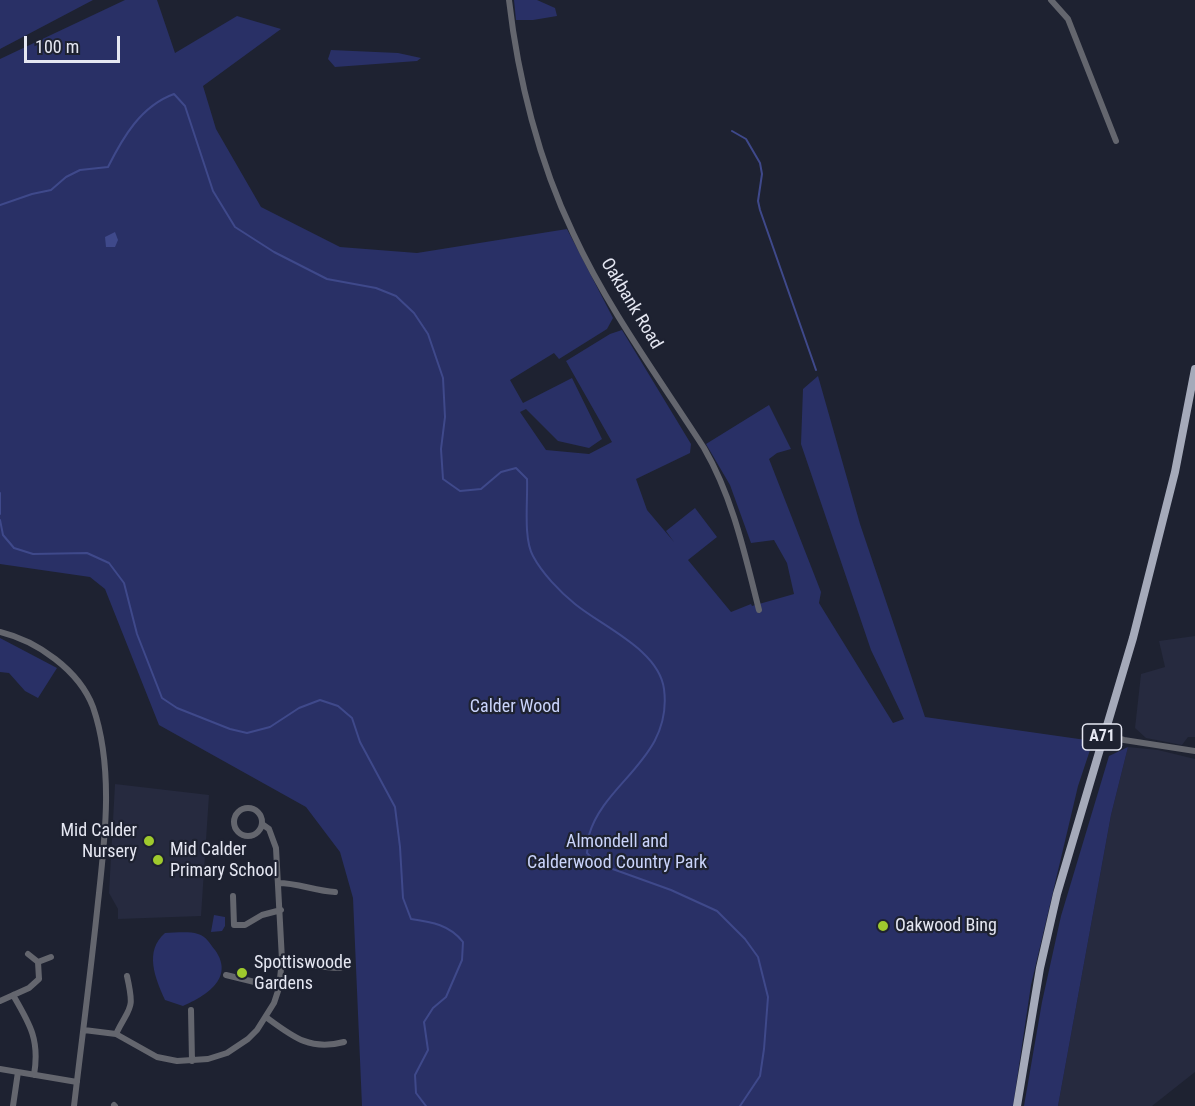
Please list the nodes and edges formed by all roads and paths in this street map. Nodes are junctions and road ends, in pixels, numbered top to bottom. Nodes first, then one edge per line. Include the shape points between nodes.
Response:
1 (510, 0) edge
2 (1051, 0) edge
3 (1116, 141) dead end
4 (1195, 369) edge
5 (759, 610) dead end
6 (0, 632) edge
7 (1103, 734) junction
8 (1195, 751) edge
9 (262, 824) junction
10 (278, 883) junction
11 (335, 892) dead end
12 (233, 896) dead end
13 (281, 909) junction
14 (28, 954) dead end
15 (51, 957) dead end
16 (282, 960) junction
17 (38, 962) junction
18 (340, 968) dead end
19 (226, 975) dead end
20 (127, 976) dead end
21 (279, 988) junction
22 (13, 996) junction
23 (0, 1001) edge
24 (191, 1010) dead end
25 (266, 1017) junction
26 (84, 1030) junction
27 (116, 1034) junction
28 (344, 1042) dead end
29 (192, 1061) junction
30 (0, 1069) edge
31 (18, 1072) junction
32 (34, 1075) junction
33 (77, 1082) junction
34 (13, 1106) edge
35 (74, 1106) edge
36 (1017, 1106) edge

1 - 5 street, Oakbank Road via 539,149 571,230 604,294 706,451 729,503
2 - 3 street via 1068,19
4 - 7 main road, A71 via 1158,539
6 - 26 street via 28,642 70,672 87,696 98,724 105,814
7 - 8 street
7 - 36 main road, A71 via 1050,925
9 - 9 street via 255,835 245,837 233,822 242,809 252,808 260,814
9 - 10 street via 269,829 276,848
10 - 11 street
10 - 13 street
12 - 13 street via 234,925 245,925
13 - 16 street
14 - 17 street
15 - 17 street
16 - 18 street
16 - 21 street
17 - 22 street via 39,979
19 - 21 street
20 - 27 street via 132,1005
21 - 25 street
22 - 23 street
22 - 32 street via 35,1038
24 - 29 street
25 - 28 street via 297,1039 315,1045 327,1047
25 - 29 street via 248,1039 227,1053
26 - 27 street
26 - 33 street
27 - 29 street via 157,1057
30 - 31 street
31 - 32 street
31 - 34 street
32 - 33 street
33 - 35 street

